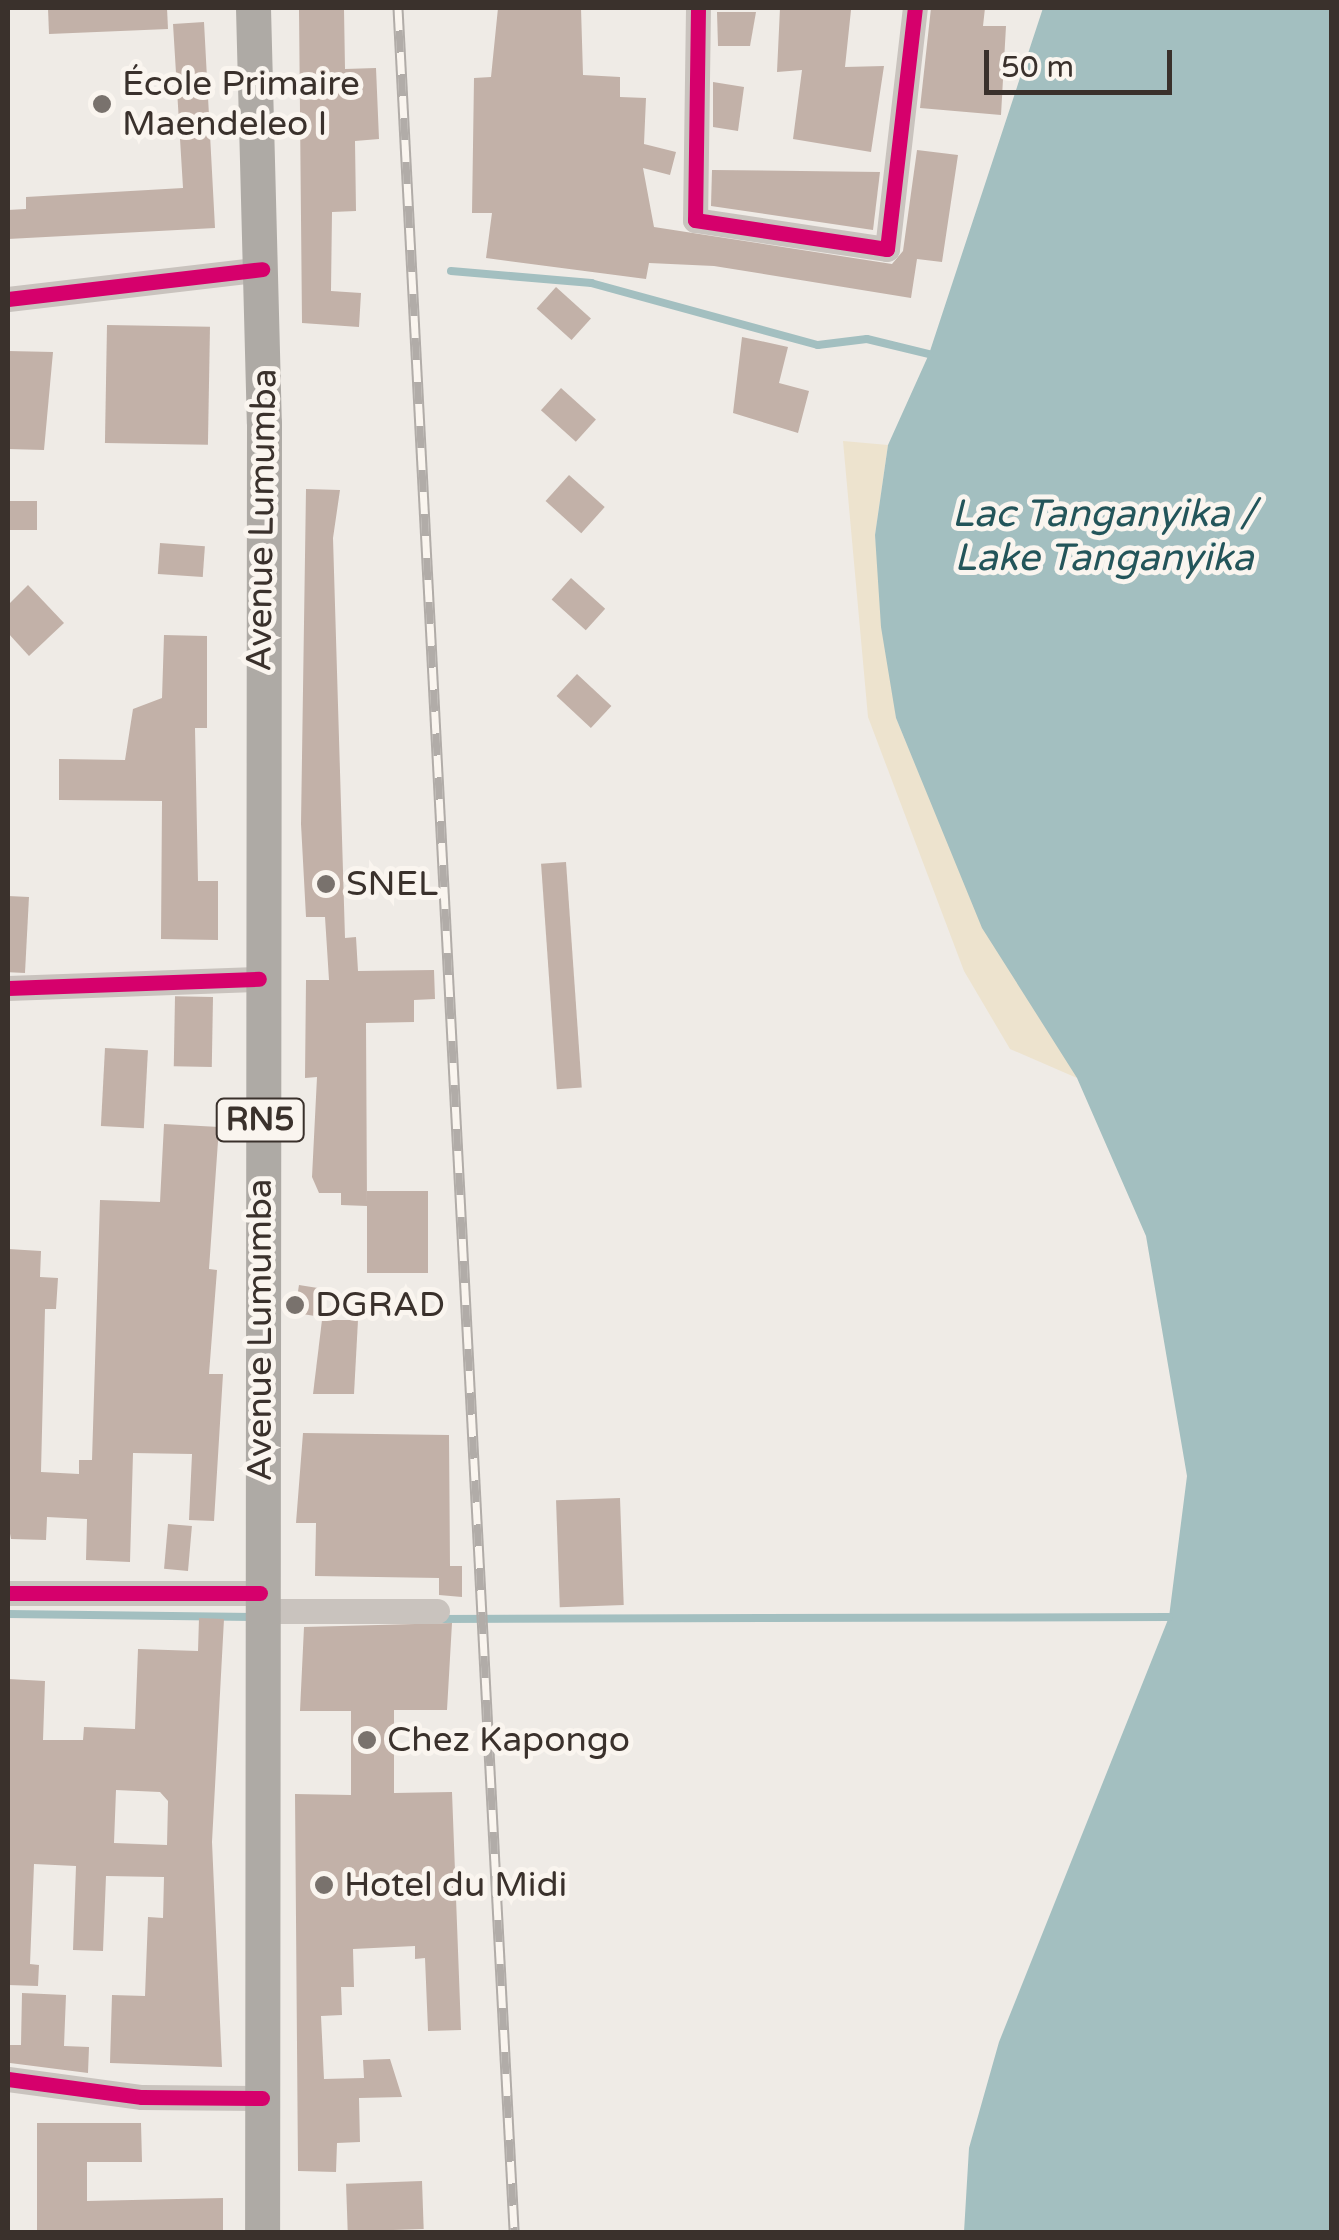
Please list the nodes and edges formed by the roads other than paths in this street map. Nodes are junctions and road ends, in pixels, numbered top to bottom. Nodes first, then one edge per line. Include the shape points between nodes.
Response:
1 (253, 8) edge
2 (698, 8) edge
3 (915, 8) edge
4 (262, 269) junction
5 (8, 299) edge
6 (259, 979) junction
7 (8, 988) edge
8 (8, 1593) edge
9 (260, 1602) junction
10 (437, 1611) dead end
11 (8, 2080) edge
12 (262, 2098) junction
13 (262, 2232) edge

1 - 4 highway, Avenue Lumumba / RN5
2 - 3 street via 695,220 887,249
4 - 5 street
4 - 6 highway, Avenue Lumumba / RN5
6 - 7 street
6 - 9 highway, Avenue Lumumba / RN5
8 - 9 street
9 - 10 street
9 - 12 highway, Avenue Lumumba / RN5
11 - 12 street via 142,2097
12 - 13 highway, Avenue Lumumba / RN5

